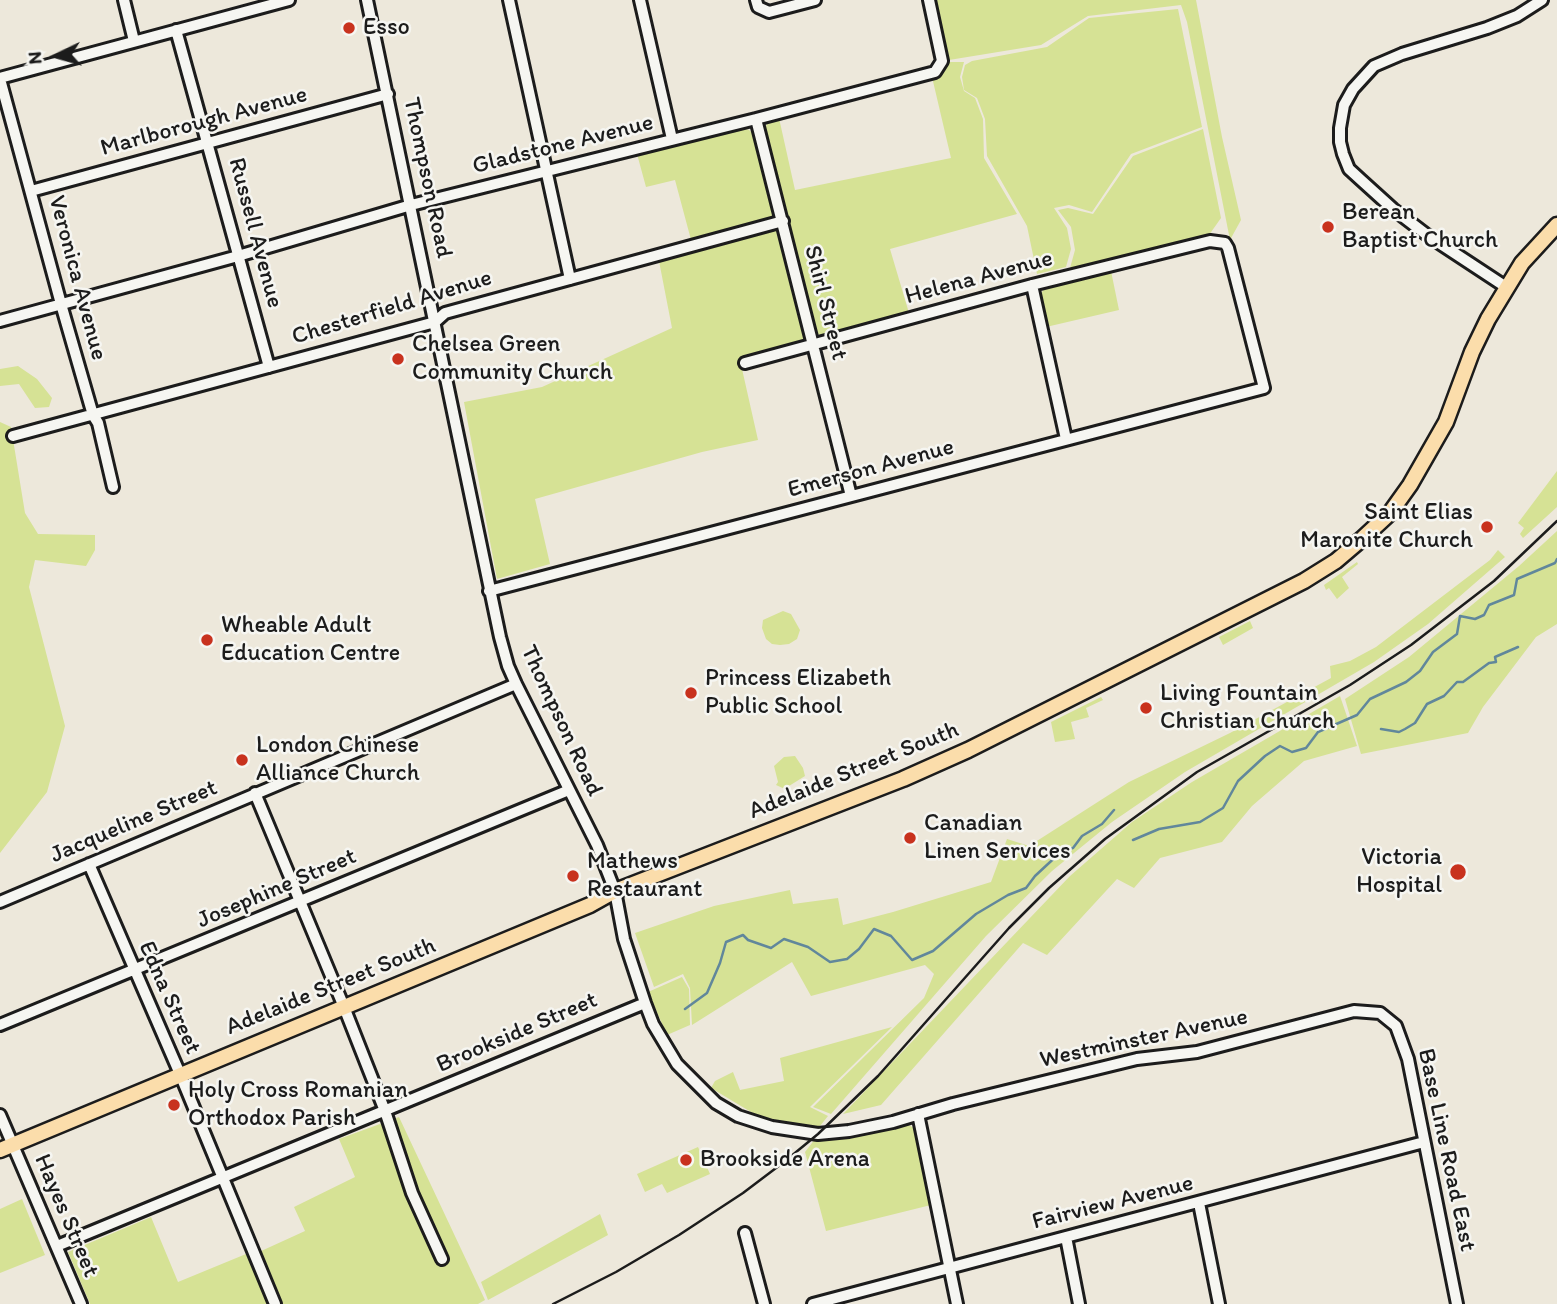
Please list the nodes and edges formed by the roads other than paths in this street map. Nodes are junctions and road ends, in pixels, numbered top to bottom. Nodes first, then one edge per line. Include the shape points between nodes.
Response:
1 (124, 0) edge
2 (289, 0) edge
3 (368, 0) edge
4 (509, 0) edge
5 (640, 0) edge
6 (756, 0) edge
7 (815, 0) edge
8 (929, 0) edge
9 (1542, 0) edge
10 (176, 30) junction
11 (134, 41) junction
12 (0, 79) edge
13 (388, 94) junction
14 (756, 119) junction
15 (672, 139) junction
16 (209, 142) junction
17 (546, 172) junction
18 (31, 191) junction
19 (411, 205) junction
20 (783, 221) junction
21 (1557, 225) edge
22 (237, 256) junction
23 (570, 279) junction
24 (1031, 285) junction
25 (1506, 287) junction
26 (61, 304) junction
27 (0, 321) edge
28 (435, 322) junction
29 (814, 345) junction
30 (745, 363) dead end
31 (270, 367) junction
32 (1264, 388) joint
33 (93, 415) junction
34 (13, 436) dead end
35 (1066, 439) junction
36 (113, 487) dead end
37 (851, 496) junction
38 (489, 591) junction
39 (516, 684) junction
40 (569, 790) junction
41 (255, 793) junction
42 (89, 864) junction
43 (615, 891) junction
44 (0, 902) edge
45 (299, 902) junction
46 (134, 971) junction
47 (645, 1003) junction
48 (344, 1007) junction
49 (1380, 1013) joint
50 (0, 1025) edge
51 (180, 1074) junction
52 (385, 1111) junction
53 (918, 1114) junction
54 (0, 1115) edge
55 (1424, 1142) junction
56 (6, 1147) edge
57 (221, 1177) junction
58 (1199, 1203) junction
59 (745, 1233) dead end
60 (1066, 1237) junction
61 (57, 1246) junction
62 (442, 1259) dead end
63 (950, 1268) junction
64 (77, 1303) edge
65 (275, 1304) edge
66 (764, 1304) edge
67 (813, 1304) edge
68 (957, 1304) edge
69 (1079, 1304) edge
70 (1219, 1304) edge
71 (1457, 1304) edge

1 - 11 street
2 - 10 street
3 - 13 street, Thompson Road
4 - 17 street
5 - 15 street
6 - 7 street via 758,7 769,12
8 - 14 street, Gladstone Avenue via 942,61 935,72
9 - 25 street via 1487,28 1374,66 1344,105 1340,128 1343,154 1355,175 1427,235
10 - 11 street
10 - 16 street, Russell Avenue
11 - 12 street
12 - 18 street, Veronica Avenue
13 - 16 street, Marlborough Avenue
13 - 19 street, Thompson Road
14 - 15 street, Gladstone Avenue
14 - 20 street, Shirl Street
15 - 17 street, Gladstone Avenue
16 - 18 street, Marlborough Avenue
16 - 22 street, Russell Avenue
17 - 19 street, Gladstone Avenue
17 - 23 street
18 - 26 street, Veronica Avenue
19 - 22 street, Gladstone Avenue
19 - 28 street, Thompson Road
20 - 23 street, Chesterfield Avenue
20 - 29 street, Shirl Street
21 - 25 main road, Adelaide Street South
22 - 26 street, Gladstone Avenue
22 - 31 street, Russell Avenue
23 - 28 street, Chesterfield Avenue via 445,313
24 - 29 street, Helena Avenue
24 - 32 street, Helena Avenue via 1210,241 1225,243
24 - 35 street
25 - 43 main road, Adelaide Street South via 1472,352 1429,455 1390,513 1336,561 968,750
26 - 27 street, Gladstone Avenue
26 - 33 street, Veronica Avenue
28 - 31 street, Chesterfield Avenue
28 - 38 street, Thompson Road
29 - 30 street, Helena Avenue
29 - 37 street, Shirl Street
31 - 33 street, Chesterfield Avenue
32 - 35 street, Emerson Avenue
33 - 34 street, Chesterfield Avenue
33 - 36 street, Veronica Avenue
35 - 37 street, Emerson Avenue
37 - 38 street, Emerson Avenue
38 - 39 street, Thompson Road
39 - 40 street, Thompson Road
39 - 41 street, Jacqueline Street
40 - 43 street, Thompson Road
40 - 45 street, Josephine Street
41 - 42 street, Jacqueline Street
41 - 45 street
42 - 44 street, Jacqueline Street
42 - 46 street, Edna Street
43 - 47 street, Thompson Road via 624,939
43 - 48 main road, Adelaide Street South
45 - 46 street, Josephine Street
45 - 48 street
46 - 50 street, Josephine Street
46 - 51 street, Edna Street
47 - 52 street, Brookside Street
47 - 53 street, Thompson Road via 677,1064 716,1103 738,1116 818,1134
48 - 51 main road, Adelaide Street South
48 - 52 street
49 - 53 street, Westminster Avenue via 1354,1010 1197,1052 1137,1059
49 - 55 street, Base Line Road East via 1395,1026 1408,1059
51 - 56 main road, Adelaide Street South
51 - 57 street, Edna Street
52 - 57 street, Brookside Street
52 - 62 street via 412,1193
53 - 63 street
54 - 56 street, Hayes Street
55 - 58 street, Fairview Avenue
55 - 71 street, Base Line Road East
56 - 61 street, Hayes Street
57 - 61 street, Brookside Street
57 - 65 street, Edna Street
58 - 60 street, Fairview Avenue
58 - 70 street
59 - 66 street
60 - 63 street, Fairview Avenue
60 - 69 street
61 - 64 street, Hayes Street
63 - 67 street, Fairview Avenue
63 - 68 street

